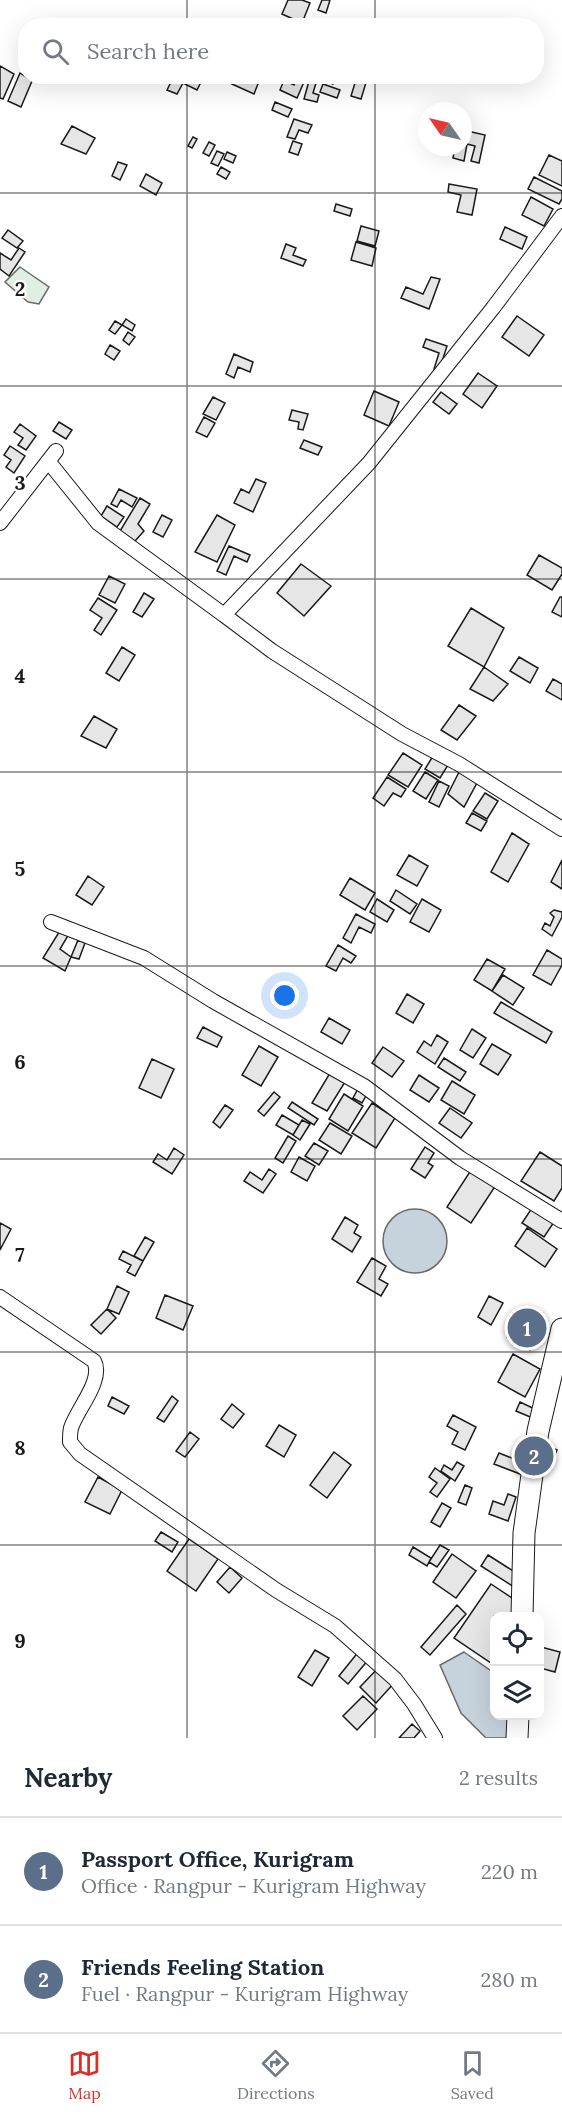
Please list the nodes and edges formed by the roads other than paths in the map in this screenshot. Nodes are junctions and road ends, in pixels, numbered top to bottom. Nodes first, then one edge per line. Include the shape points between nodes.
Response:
1 (562, 216) edge
2 (0, 523) edge
3 (224, 615) junction
4 (562, 830) edge
5 (51, 922) dead end
6 (562, 1221) edge
7 (0, 1297) edge
8 (562, 1329) edge
9 (522, 1612) edge
10 (518, 1720) edge
11 (435, 1738) edge
12 (517, 1738) edge

1 - 3 street via 369,463
2 - 3 street via 52,456 98,523
3 - 4 street via 272,651 392,728 459,764
5 - 6 street via 144,958 364,1086 460,1158
7 - 11 street via 97,1366 96,1378 71,1429 70,1442 80,1454 276,1590 335,1626 395,1679
8 - 9 highway via 538,1431 524,1533
10 - 12 highway

